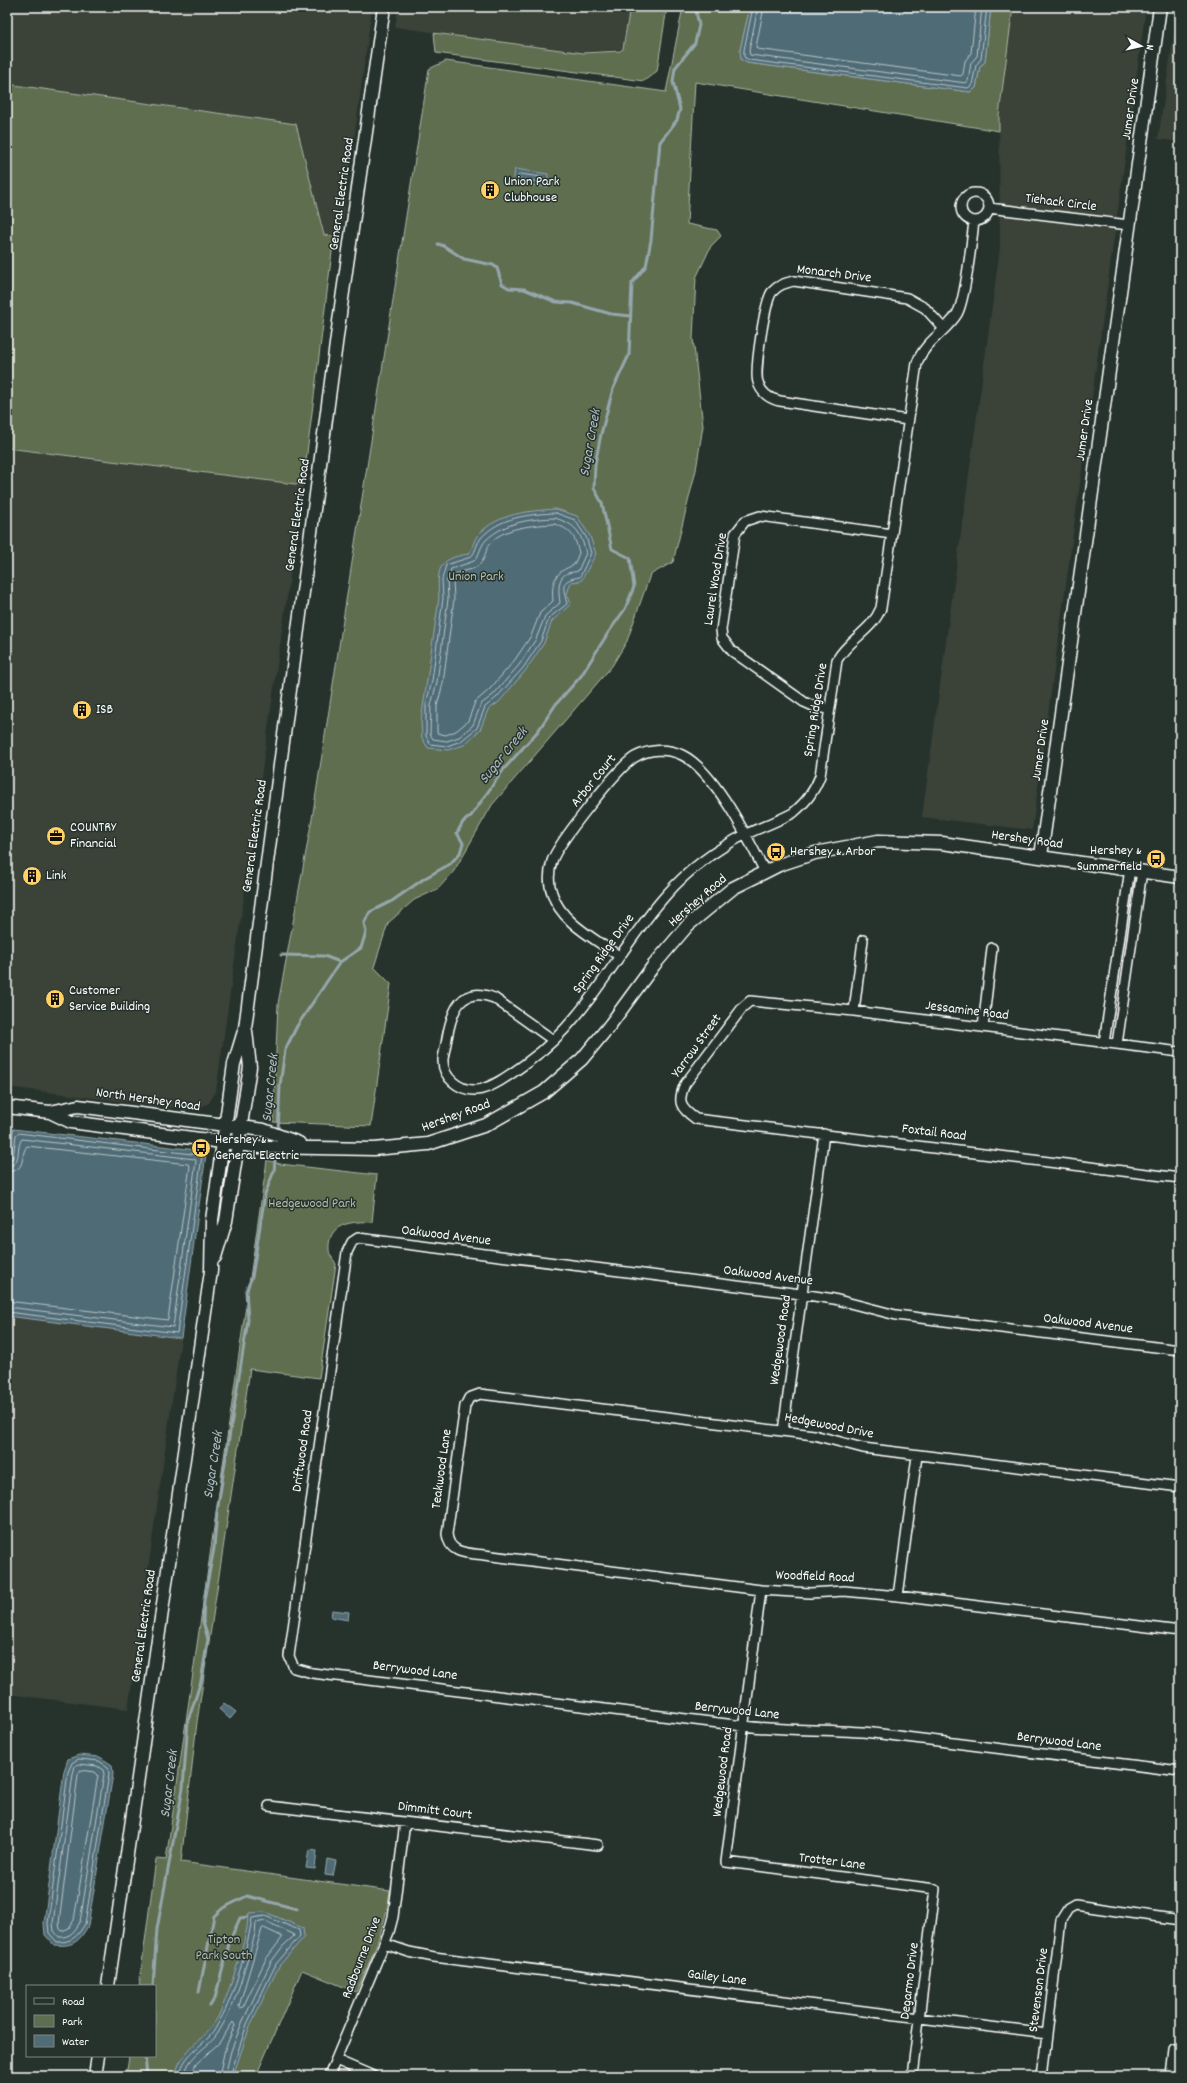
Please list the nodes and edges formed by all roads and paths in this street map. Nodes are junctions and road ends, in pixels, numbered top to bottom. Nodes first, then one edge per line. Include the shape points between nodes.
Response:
1 (384, 7) edge
2 (1160, 7) edge
3 (989, 208) junction
4 (974, 221) junction
5 (1129, 226) junction
6 (944, 329) junction
7 (908, 420) junction
8 (892, 534) junction
9 (829, 709) junction
10 (746, 835) junction
11 (1041, 856) junction
12 (1136, 870) junction
13 (765, 872) junction
14 (1180, 877) edge
15 (863, 940) dead end
16 (1119, 944) junction
17 (1131, 946) junction
18 (992, 948) dead end
19 (619, 956) junction
20 (750, 1001) joint
21 (854, 1011) junction
22 (983, 1027) junction
23 (245, 1028) junction
24 (553, 1040) junction
25 (1104, 1043) junction
26 (1117, 1044) junction
27 (1180, 1052) edge
28 (7, 1107) edge
29 (50, 1112) junction
30 (686, 1113) joint
31 (225, 1126) junction
32 (242, 1128) junction
33 (824, 1134) junction
34 (223, 1142) junction
35 (239, 1144) junction
36 (307, 1146) junction
37 (1180, 1178) edge
38 (352, 1242) joint
39 (211, 1271) junction
40 (802, 1294) junction
41 (1180, 1350) edge
42 (472, 1396) joint
43 (783, 1431) junction
44 (917, 1456) junction
45 (1180, 1487) edge
46 (451, 1547) joint
47 (761, 1590) junction
48 (898, 1596) junction
49 (1180, 1631) edge
50 (292, 1665) joint
51 (743, 1726) junction
52 (1180, 1771) edge
53 (269, 1806) dead end
54 (405, 1822) junction
55 (598, 1845) dead end
56 (726, 1862) joint
57 (935, 1889) joint
58 (1180, 1920) edge
59 (385, 1944) junction
60 (108, 1985) edge
61 (919, 2017) junction
62 (1047, 2034) junction
63 (1174, 2050) dead end
64 (98, 2057) edge
65 (336, 2060) junction
66 (95, 2076) edge
67 (329, 2076) edge
68 (373, 2076) edge
69 (912, 2076) edge
70 (1042, 2076) edge
71 (1171, 2076) edge

1 - 23 main road, General Electric Road via 342,300
2 - 5 main road, Jumer Drive
3 - 4 street via 986,216
3 - 4 street via 989,203 983,195 974,192 965,196 961,204 962,213
3 - 5 street, Tiehack Circle
4 - 6 street, Spring Ridge Drive via 962,304 952,322
5 - 11 main road, Jumer Drive
6 - 7 street, Spring Ridge Drive via 926,345 916,363
6 - 7 street, Monarch Drive via 925,308 907,298 794,281 777,287 767,300 756,374 762,390 768,396 780,401
7 - 8 street, Spring Ridge Drive
8 - 9 street, Spring Ridge Drive via 881,608 871,626 847,646 837,660
8 - 9 street, Laurel Wood Drive via 760,516 745,521 735,534 721,630 726,645 804,702
9 - 10 street, Spring Ridge Drive via 820,776 810,796 793,813
10 - 13 street, Arbor Court
10 - 19 street, Spring Ridge Drive via 725,846 684,876 652,911
10 - 19 street, Arbor Court via 736,816 700,768 691,760 669,751 658,750 636,756 627,762 557,850 549,881 553,898 562,913
11 - 12 main road, Hershey Road
11 - 13 main road, Hershey Road via 942,843 878,841 815,853
12 - 14 main road, Hershey Road
12 - 16 street
12 - 17 street
13 - 36 main road, Hershey Road via 733,888 688,925 582,1059 544,1092 486,1125 428,1144 374,1149
15 - 21 street
16 - 17 street
16 - 25 street
17 - 26 street
18 - 22 street
19 - 24 street, Spring Ridge Drive via 577,1015
20 - 21 street, Jessamine Road
20 - 30 street, Yarrow Street via 743,1006 685,1084 680,1095 681,1105
21 - 22 street, Jessamine Road
22 - 25 street, Jessamine Road
23 - 31 main road, General Electric Road via 234,1064
23 - 32 main road, General Electric Road via 250,1067
24 - 24 street, Spring Ridge Drive via 494,998 478,994 462,1001 451,1016 443,1059 444,1068 448,1076 460,1087 477,1090 487,1087 528,1061
25 - 26 street, Jessamine Road
26 - 27 street, Jessamine Road
28 - 29 main road, North Hershey Road
29 - 31 main road, North Hershey Road via 78,1106
29 - 34 main road, North Hershey Road via 71,1122
30 - 33 street, Foxtail Road via 696,1119
31 - 32 main road, North Hershey Road
31 - 34 main road, General Electric Road
32 - 35 main road, General Electric Road
32 - 36 main road, Hershey Road via 264,1130
33 - 37 street, Foxtail Road
33 - 40 street, Wedgewood Road
34 - 35 main road, Hershey Road
34 - 39 main road, General Electric Road via 212,1220
35 - 36 main road, Hershey Road via 260,1147
35 - 39 main road, General Electric Road via 226,1221
38 - 40 street, Oakwood Avenue via 358,1238
38 - 50 street, Driftwood Road via 347,1252 310,1500 289,1656
39 - 60 main road, General Electric Road
40 - 41 street, Oakwood Avenue via 834,1299 896,1315
40 - 43 street, Wedgewood Road
42 - 43 street, Hedgewood Drive via 500,1395
42 - 46 street, Teakwood Lane via 465,1406 447,1534
43 - 44 street, Hedgewood Drive via 814,1435 863,1448
44 - 45 street, Hedgewood Drive
44 - 48 street
46 - 47 street, Woodfield Road via 459,1551 484,1555
47 - 48 street, Woodfield Road via 810,1593 844,1591
47 - 51 street, Wedgewood Road
48 - 49 street, Woodfield Road
50 - 51 street, Berrywood Lane via 312,1673
51 - 52 street, Berrywood Lane via 799,1731 848,1730
51 - 56 street, Wedgewood Road
53 - 54 street, Dimmitt Court
54 - 55 street, Dimmitt Court
54 - 59 street, Radbourne Drive via 393,1917
56 - 57 street, Trotter Lane
57 - 61 street, Degarmo Drive
58 - 62 street, Stevenson Drive via 1075,1905 1068,1909 1061,1920
59 - 61 street, Gailey Lane via 434,1957
59 - 65 street, Radbourne Drive
61 - 62 street, Gailey Lane
61 - 69 street, Degarmo Drive
62 - 70 street, Stevenson Drive
63 - 71 street
64 - 66 main road
65 - 67 street, Radbourne Drive
65 - 68 street

